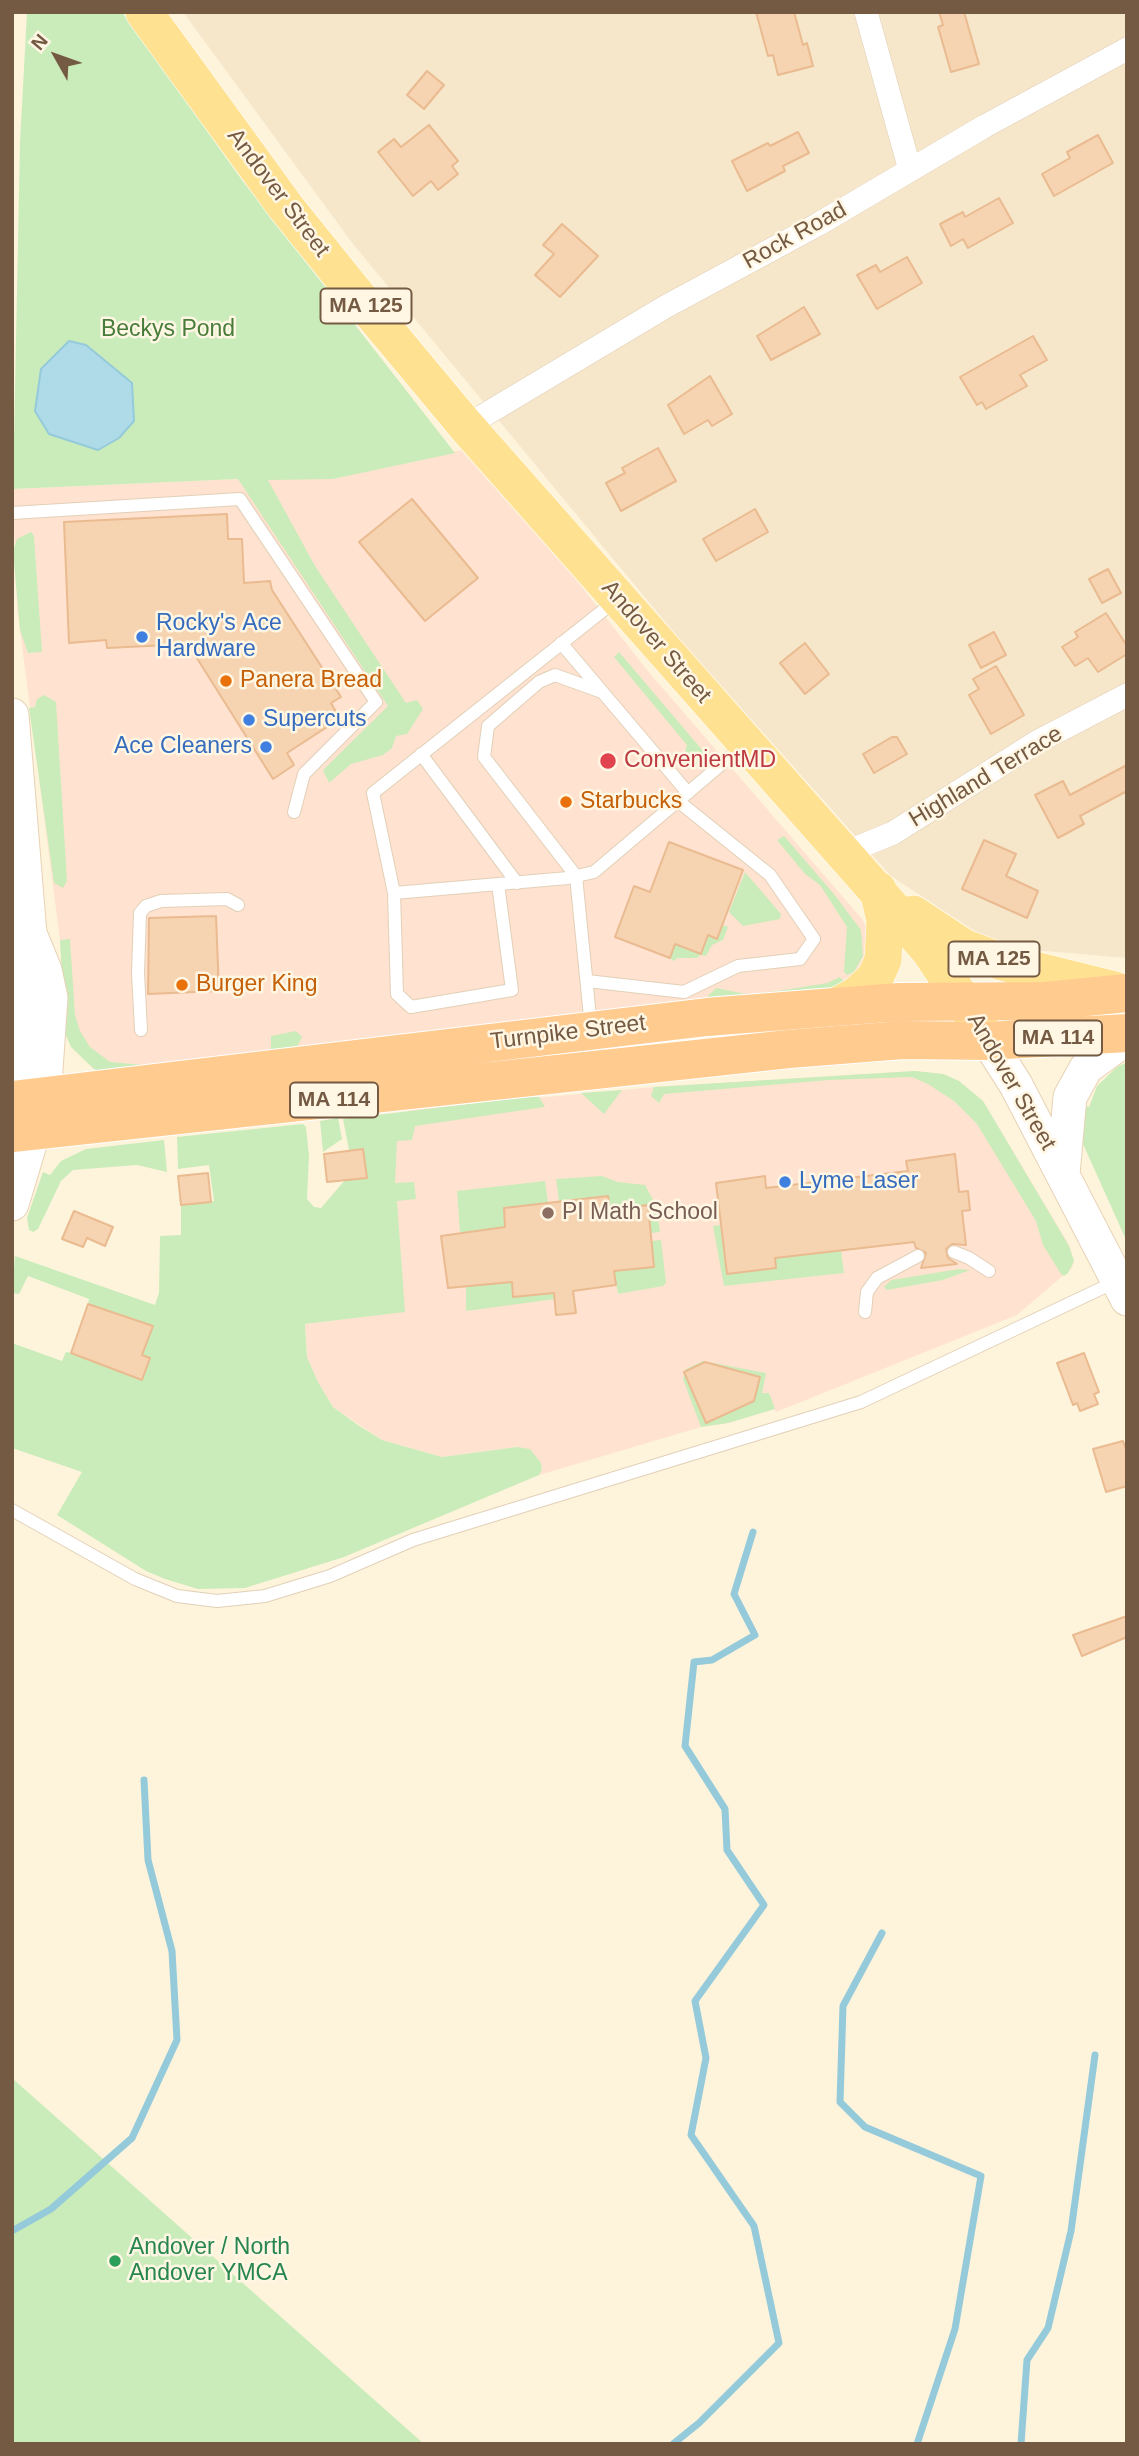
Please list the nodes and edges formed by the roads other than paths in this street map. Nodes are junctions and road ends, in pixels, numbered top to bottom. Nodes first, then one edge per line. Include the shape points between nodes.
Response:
1 (144, 12) edge
2 (866, 12) edge
3 (1127, 48) edge
4 (910, 170) junction
5 (466, 426) junction
6 (12, 513) edge
7 (618, 599) junction
8 (561, 643) junction
9 (602, 692) junction
10 (1127, 695) edge
11 (12, 715) edge
12 (745, 744) junction
13 (421, 754) junction
14 (683, 797) junction
15 (294, 812) dead end
16 (842, 854) junction
17 (576, 876) junction
18 (517, 883) junction
19 (498, 884) junction
20 (878, 890) junction
21 (394, 893) junction
22 (238, 905) dead end
23 (587, 981) junction
24 (1126, 993) edge
25 (966, 1003) junction
26 (835, 1007) junction
27 (141, 1030) dead end
28 (592, 1030) junction
29 (1127, 1036) edge
30 (988, 1041) junction
31 (23, 1110) edge
32 (1063, 1174) junction
33 (12, 1204) edge
34 (954, 1252) dead end
35 (918, 1256) dead end
36 (989, 1272) dead end
37 (1123, 1290) edge
38 (865, 1312) dead end
39 (12, 1510) edge

1 - 5 main road, Andover Street / MA 125 via 285,206
2 - 4 street
3 - 4 street, Rock Road
4 - 5 street, Rock Road via 665,307
5 - 7 main road, Andover Street / MA 125
6 - 15 lane via 240,499 376,702 304,774
7 - 8 lane
7 - 12 main road, Andover Street / MA 125
8 - 9 lane
8 - 13 lane
9 - 14 lane
9 - 17 lane via 555,675 539,682 488,726 484,757
10 - 16 street, Highland Terrace via 1037,742 893,833
11 - 31 main road via 30,934 51,998
12 - 14 lane
12 - 16 main road, Andover Street / MA 125
13 - 18 lane
13 - 21 lane via 373,793
14 - 17 lane via 594,872
14 - 23 lane via 769,875 814,939 800,959 738,966 684,992
16 - 20 main road, Andover Street / MA 125
17 - 18 lane
17 - 23 lane
18 - 19 lane
19 - 21 lane
19 - 21 lane via 512,990 411,1007 397,994
20 - 24 main road, MA 125 via 963,947 1020,967
20 - 25 main road, Andover Street / MA 125
20 - 26 main road via 885,921 883,960 875,978
22 - 27 lane via 227,899 161,901 140,913
23 - 28 lane
24 - 25 highway, Turnpike Street / MA 114
25 - 26 highway, Turnpike Street / MA 114
25 - 30 main road, Andover Street / MA 125
26 - 28 highway, Turnpike Street / MA 114
28 - 31 highway, Turnpike Street / MA 114
29 - 30 highway, Turnpike Street / MA 114
29 - 32 main road via 1086,1068 1070,1097
30 - 31 highway, Turnpike Street / MA 114 via 903,1040
30 - 32 main road, Andover Street
31 - 33 main road
32 - 37 main road, Andover Street
34 - 36 lane
35 - 38 lane via 877,1278 867,1292
37 - 39 lane via 861,1402 414,1540 330,1576 265,1596 217,1601 177,1597 135,1579

